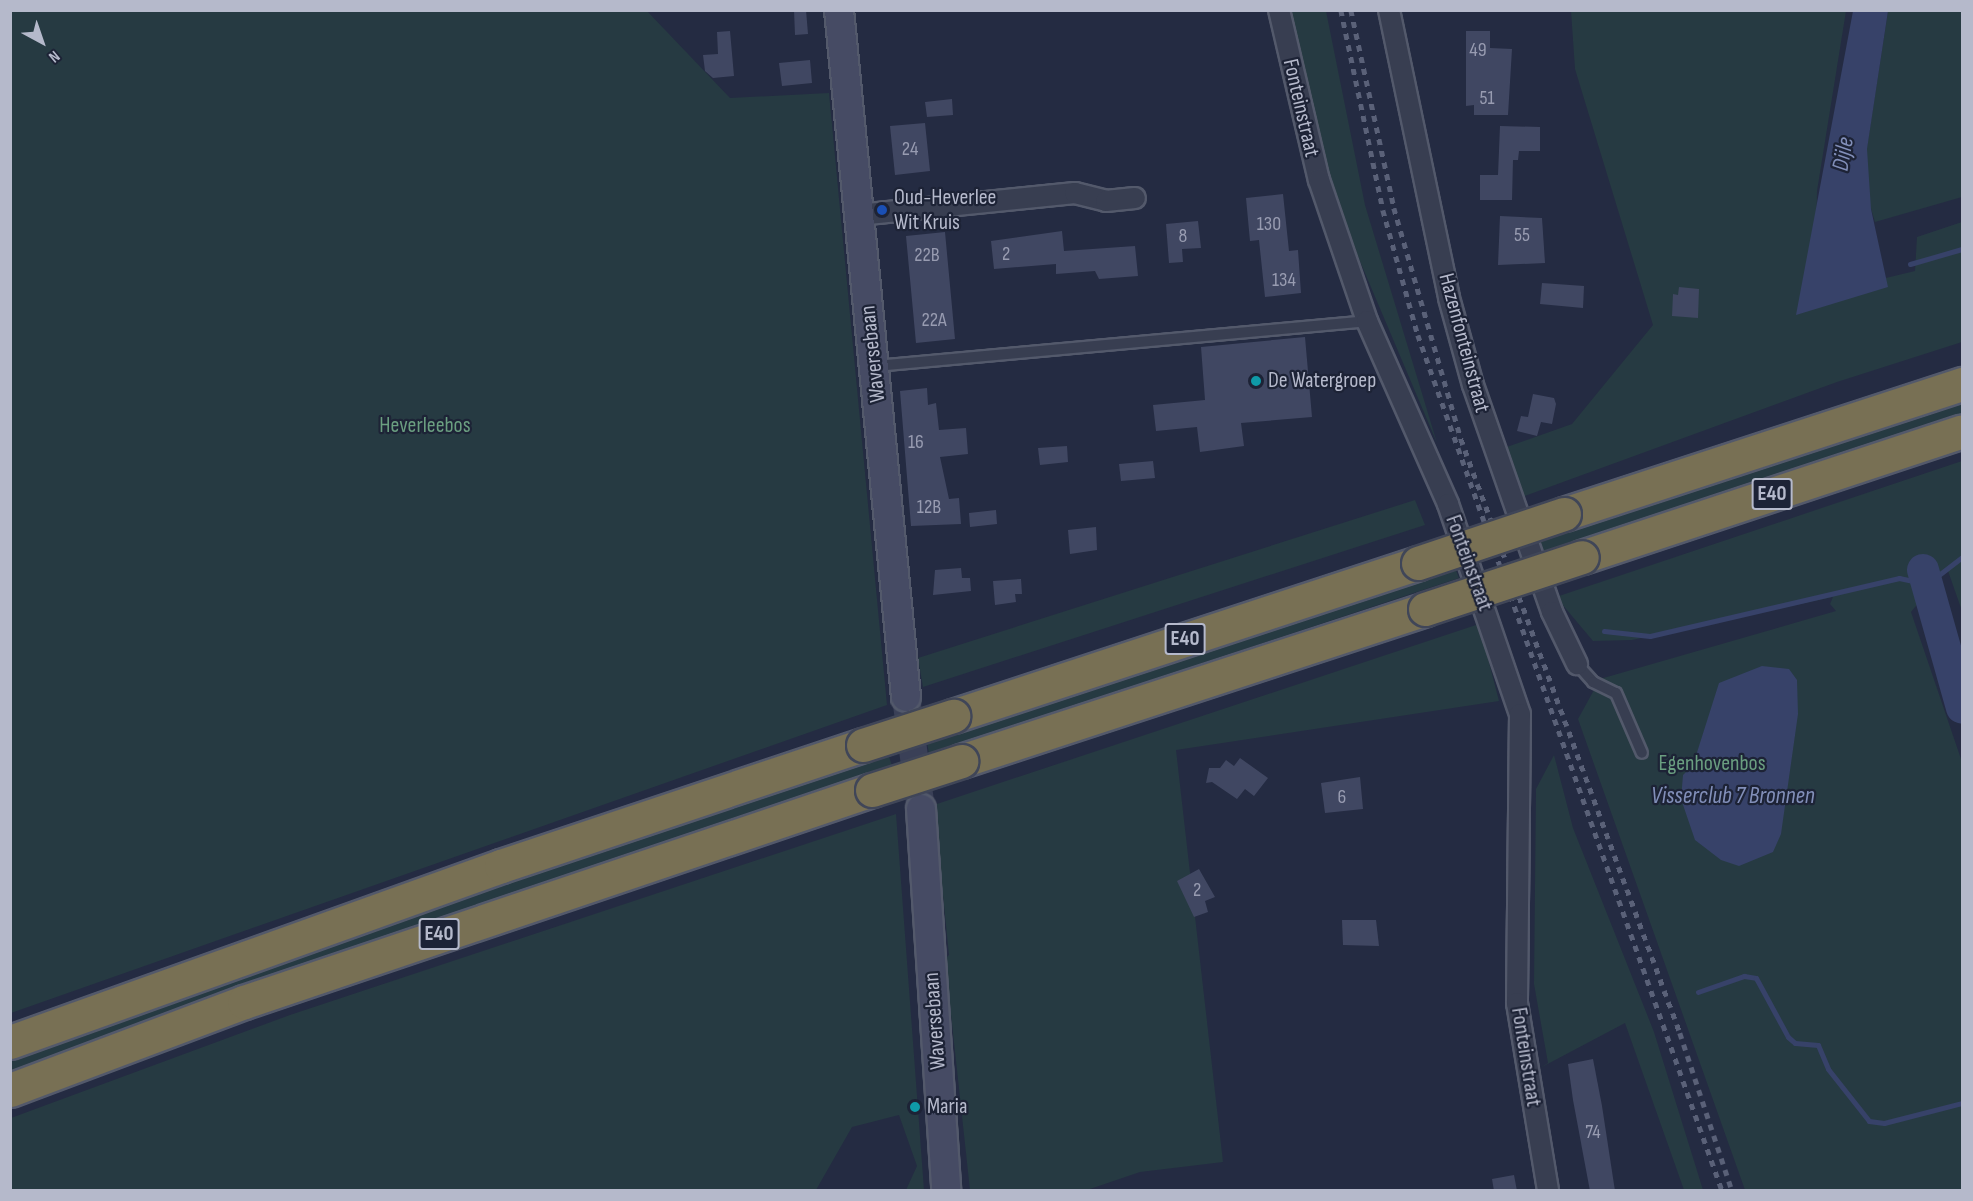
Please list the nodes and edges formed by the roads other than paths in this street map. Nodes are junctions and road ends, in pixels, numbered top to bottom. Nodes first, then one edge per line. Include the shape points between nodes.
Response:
1 (839, 10) edge
2 (1279, 10) edge
3 (1389, 10) edge
4 (1135, 198) dead end
5 (858, 215) junction
6 (1367, 321) junction
7 (875, 366) junction
8 (1962, 384) edge
9 (1962, 431) edge
10 (1577, 664) joint
11 (906, 697) tunnel mouth
12 (1642, 753) dead end
13 (915, 811) tunnel mouth
14 (10, 1042) edge
15 (10, 1090) edge
16 (946, 1191) edge
17 (1548, 1191) edge

1 - 5 street, Waversebaan
2 - 6 street, Fonteinstraat via 1318,180
3 - 10 street, Hazenfonteinstraat via 1447,287 1473,385 1552,612
4 - 5 street via 1106,201 1075,193
5 - 7 street, Waversebaan
6 - 7 lane
6 - 17 street, Fonteinstraat via 1448,504 1520,714 1517,1003
7 - 11 street, Waversebaan
8 - 14 highway, E40, bridge via 490,870
9 - 15 highway, E40, bridge via 255,998
10 - 12 lane via 1593,682 1616,693
13 - 16 street, Waversebaan via 914,868 927,922

